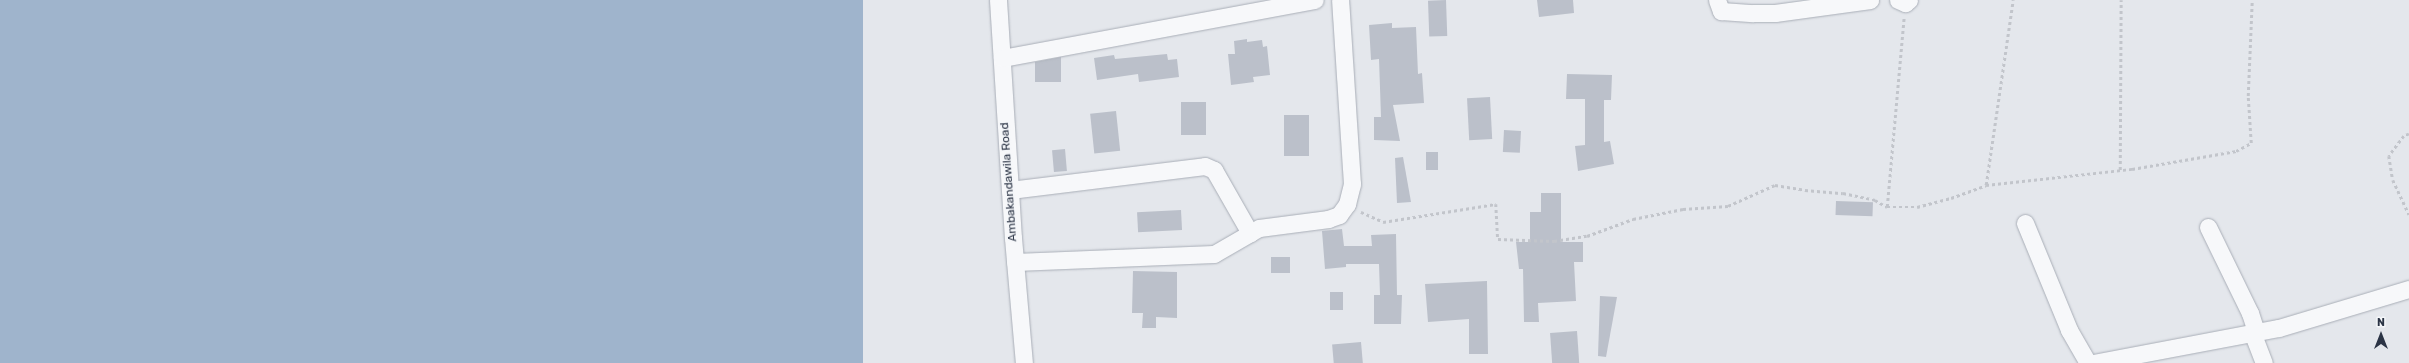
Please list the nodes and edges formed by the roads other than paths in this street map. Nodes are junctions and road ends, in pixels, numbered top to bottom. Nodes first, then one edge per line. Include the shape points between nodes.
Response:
1 (998, 0) edge
2 (1315, 0) edge
3 (1340, 0) edge
4 (1717, 0) edge
5 (1870, 0) edge
6 (1002, 58) junction
7 (1010, 190) junction
8 (2025, 223) dead end
9 (2208, 227) dead end
10 (1250, 233) junction
11 (1015, 262) junction
12 (2409, 289) edge
13 (2254, 331) junction
14 (1024, 363) edge
15 (2088, 363) edge
16 (2093, 363) edge
17 (2264, 363) edge

1 - 6 street, Ambakandawila Road
2 - 6 street
3 - 10 street via 1352,184 1347,204 1339,215 1328,219 1259,228
4 - 5 street via 1721,12 1775,13
6 - 7 street, Ambakandawila Road
7 - 10 street via 1205,166 1214,170
7 - 11 street, Ambakandawila Road
8 - 15 street via 2069,330
9 - 13 street via 2250,312
10 - 11 street via 1214,254
11 - 14 street, Ambakandawila Road
12 - 13 street via 2279,328
13 - 16 street via 2203,344
13 - 17 street

